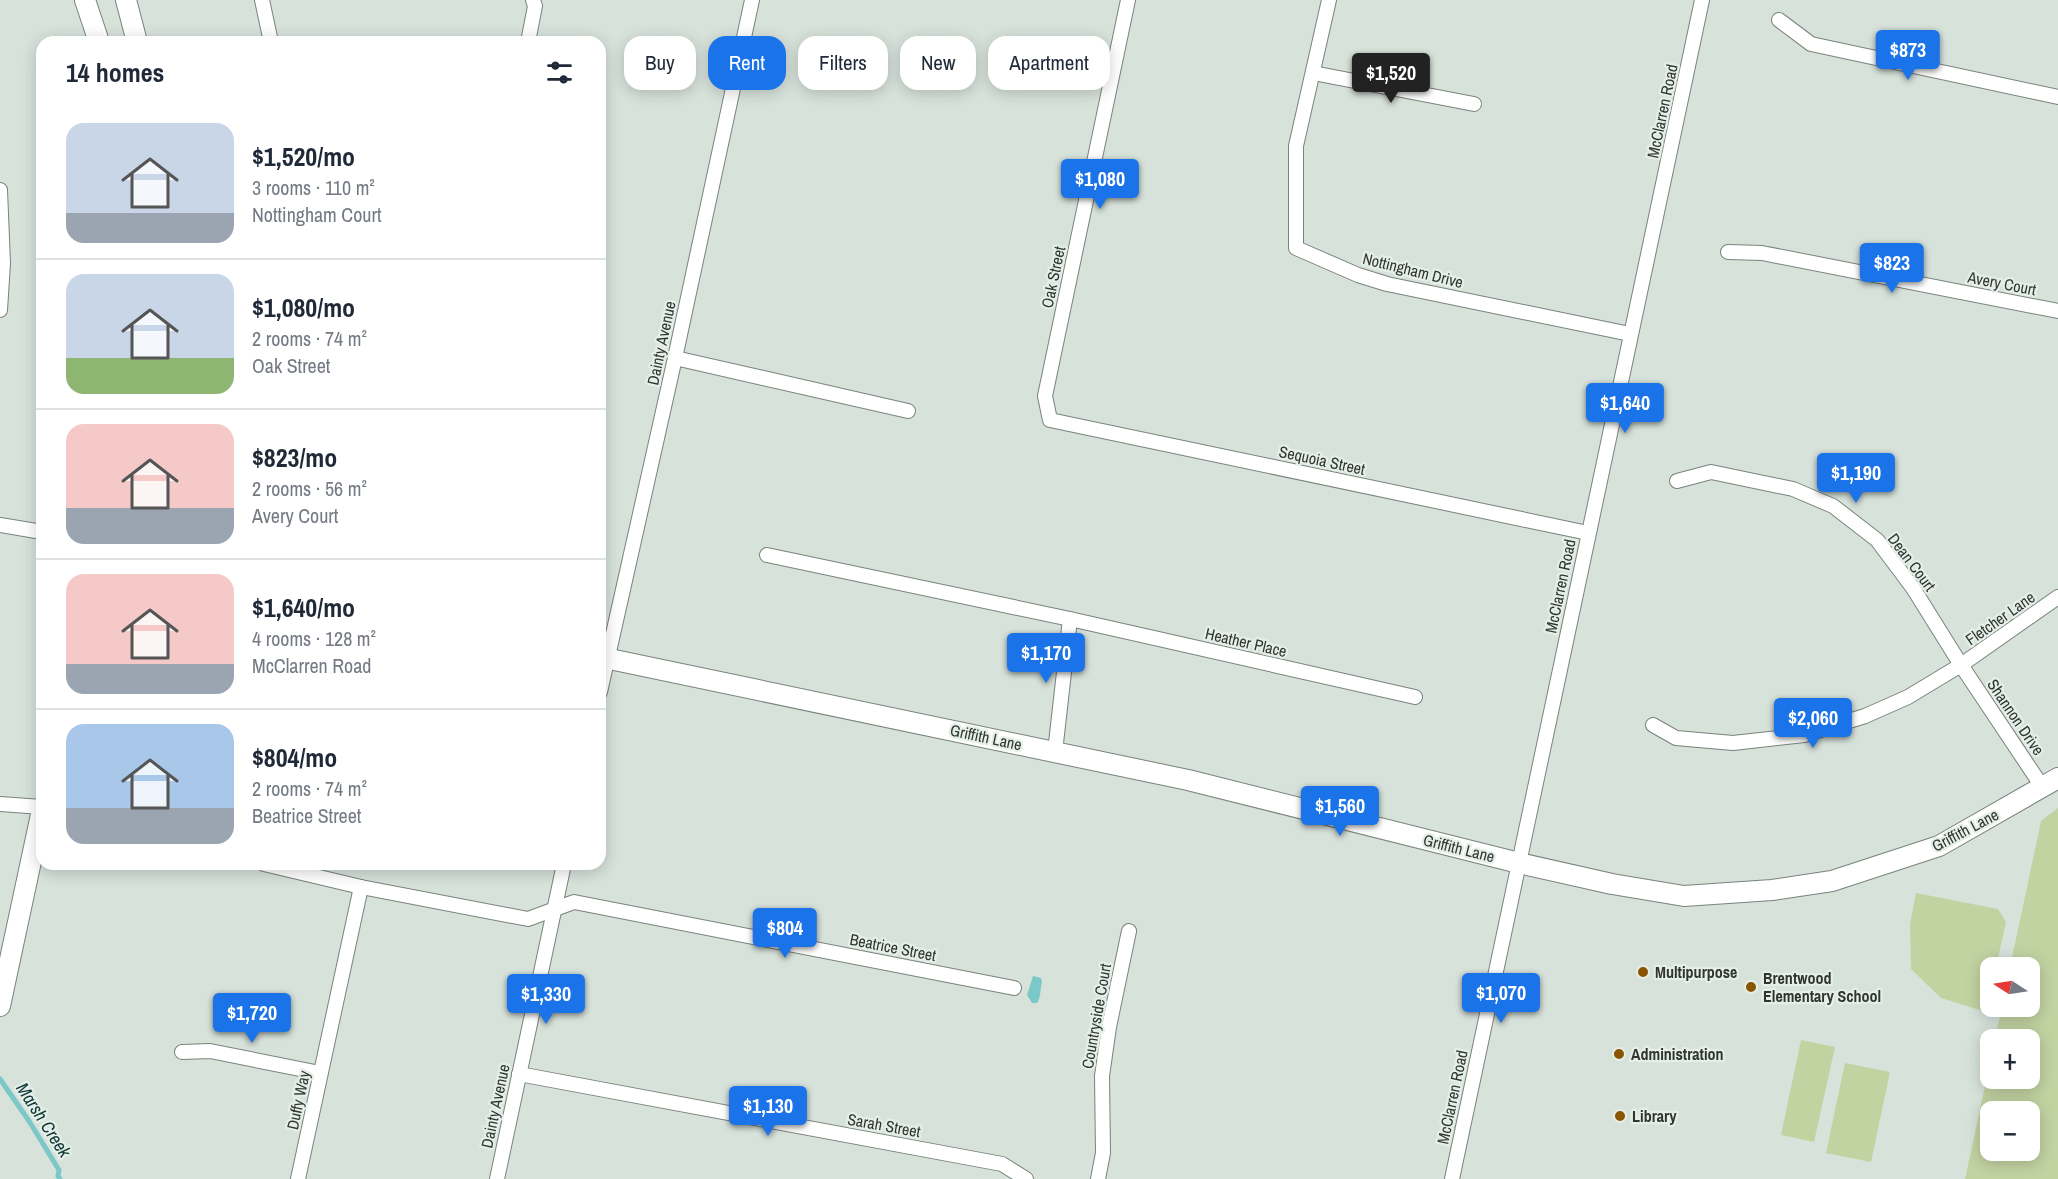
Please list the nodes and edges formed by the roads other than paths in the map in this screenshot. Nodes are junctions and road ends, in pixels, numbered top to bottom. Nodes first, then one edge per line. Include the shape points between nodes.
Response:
1 (85, 0) edge
2 (126, 0) edge
3 (262, 0) edge
4 (534, 0) edge
5 (752, 0) edge
6 (1128, 0) edge
7 (1329, 0) edge
8 (1702, 0) edge
9 (1779, 20) dead end
10 (97, 36) edge
11 (135, 36) edge
12 (270, 36) edge
13 (529, 36) edge
14 (1313, 74) junction
15 (2058, 97) edge
16 (1474, 104) dead end
17 (0, 190) edge
18 (1728, 252) dead end
19 (0, 310) edge
20 (2058, 311) edge
21 (1630, 334) junction
22 (675, 358) junction
23 (908, 411) dead end
24 (1050, 420) joint
25 (1677, 481) dead end
26 (0, 525) edge
27 (36, 531) edge
28 (1588, 533) junction
29 (767, 555) dead end
30 (2058, 597) edge
31 (1070, 619) junction
32 (606, 650) edge
33 (606, 658) edge
34 (1961, 665) junction
35 (1415, 697) dead end
36 (1653, 725) dead end
37 (1055, 752) junction
38 (2051, 783) edge
39 (0, 804) edge
40 (36, 807) edge
41 (36, 836) edge
42 (1519, 863) junction
43 (290, 870) edge
44 (563, 870) edge
45 (362, 887) junction
46 (554, 910) junction
47 (1129, 931) dead end
48 (1014, 988) dead end
49 (0, 1006) edge
50 (182, 1052) dead end
51 (320, 1073) junction
52 (519, 1074) junction
53 (298, 1179) edge
54 (497, 1179) edge
55 (1026, 1179) edge
56 (1098, 1179) edge
57 (1452, 1179) edge

1 - 10 street
2 - 11 street
3 - 12 street
4 - 13 street
5 - 22 street, Dainty Avenue
6 - 24 street, Oak Street via 1045,396
7 - 14 street, Nottingham Drive
8 - 21 street, McClarren Road
9 - 15 street via 1811,44
14 - 16 street
14 - 21 street, Nottingham Drive via 1296,146 1296,248 1387,284
17 - 19 street
18 - 20 street, Avery Court via 1762,253
21 - 28 street, McClarren Road
22 - 23 street
22 - 32 street, Dainty Avenue
24 - 28 street, Sequoia Street
25 - 34 street, Dean Court via 1711,472 1793,489 1833,506 1877,540 1913,588
26 - 27 street
28 - 42 street, McClarren Road
29 - 31 street, Heather Place
30 - 34 street, Fletcher Lane
31 - 35 street, Heather Place
31 - 37 street
33 - 37 street, Griffith Lane
34 - 36 street, Fletcher Lane via 1908,697 1865,716 1804,735 1733,743 1676,738
34 - 38 street, Shannon Drive
37 - 42 street, Griffith Lane via 1188,780
38 - 42 street, Griffith Lane via 1939,846 1832,881 1684,896
39 - 40 street
41 - 49 street
42 - 57 street, McClarren Road
43 - 45 street, Beatrice Street
44 - 46 street, Dainty Avenue
45 - 46 street, Beatrice Street via 528,919
45 - 51 street, Duffy Way
46 - 48 street, Beatrice Street via 574,902
46 - 52 street, Dainty Avenue
47 - 56 street, Countryside Court via 1103,1066 1103,1153
50 - 51 street via 210,1051
51 - 53 street, Duffy Way
52 - 54 street, Dainty Avenue
52 - 55 street, Sarah Street via 1002,1164

